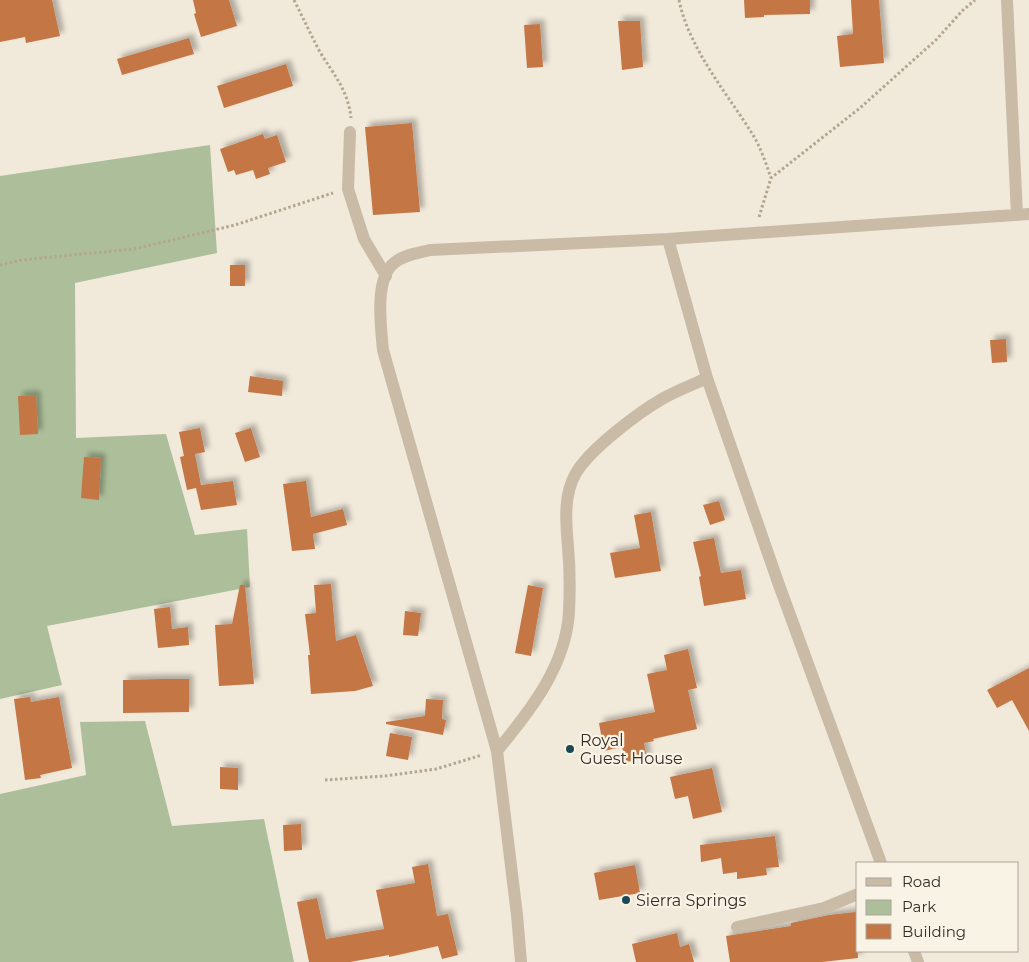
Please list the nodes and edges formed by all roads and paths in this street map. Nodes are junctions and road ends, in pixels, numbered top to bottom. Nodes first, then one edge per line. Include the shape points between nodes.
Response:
1 (294, 0) edge
2 (679, 0) edge
3 (975, 0) edge
4 (1008, 0) edge
5 (350, 132) joint
6 (771, 178) junction
7 (348, 188) junction
8 (1023, 214) edge
9 (755, 232) junction
10 (668, 239) junction
11 (0, 264) edge
12 (386, 276) junction
13 (707, 378) junction
14 (496, 751) junction
15 (325, 780) dead end
16 (881, 862) edge
17 (856, 895) edge
18 (737, 928) dead end
19 (521, 962) edge

1 - 5 path via 346,93
2 - 6 path via 682,15 708,68 754,137
3 - 6 path via 860,108
4 - 8 street
5 - 7 street
6 - 9 path
7 - 11 path via 235,225 134,248
7 - 12 street via 364,239
8 - 9 street
9 - 10 street
10 - 12 street via 430,250 412,254 393,264
10 - 13 street
12 - 14 street via 380,296 383,350
13 - 14 street via 662,399 633,419 596,448 576,473 568,492 569,613 563,646 536,701
13 - 16 street
14 - 15 path via 436,769
14 - 19 street
17 - 18 street via 824,908

